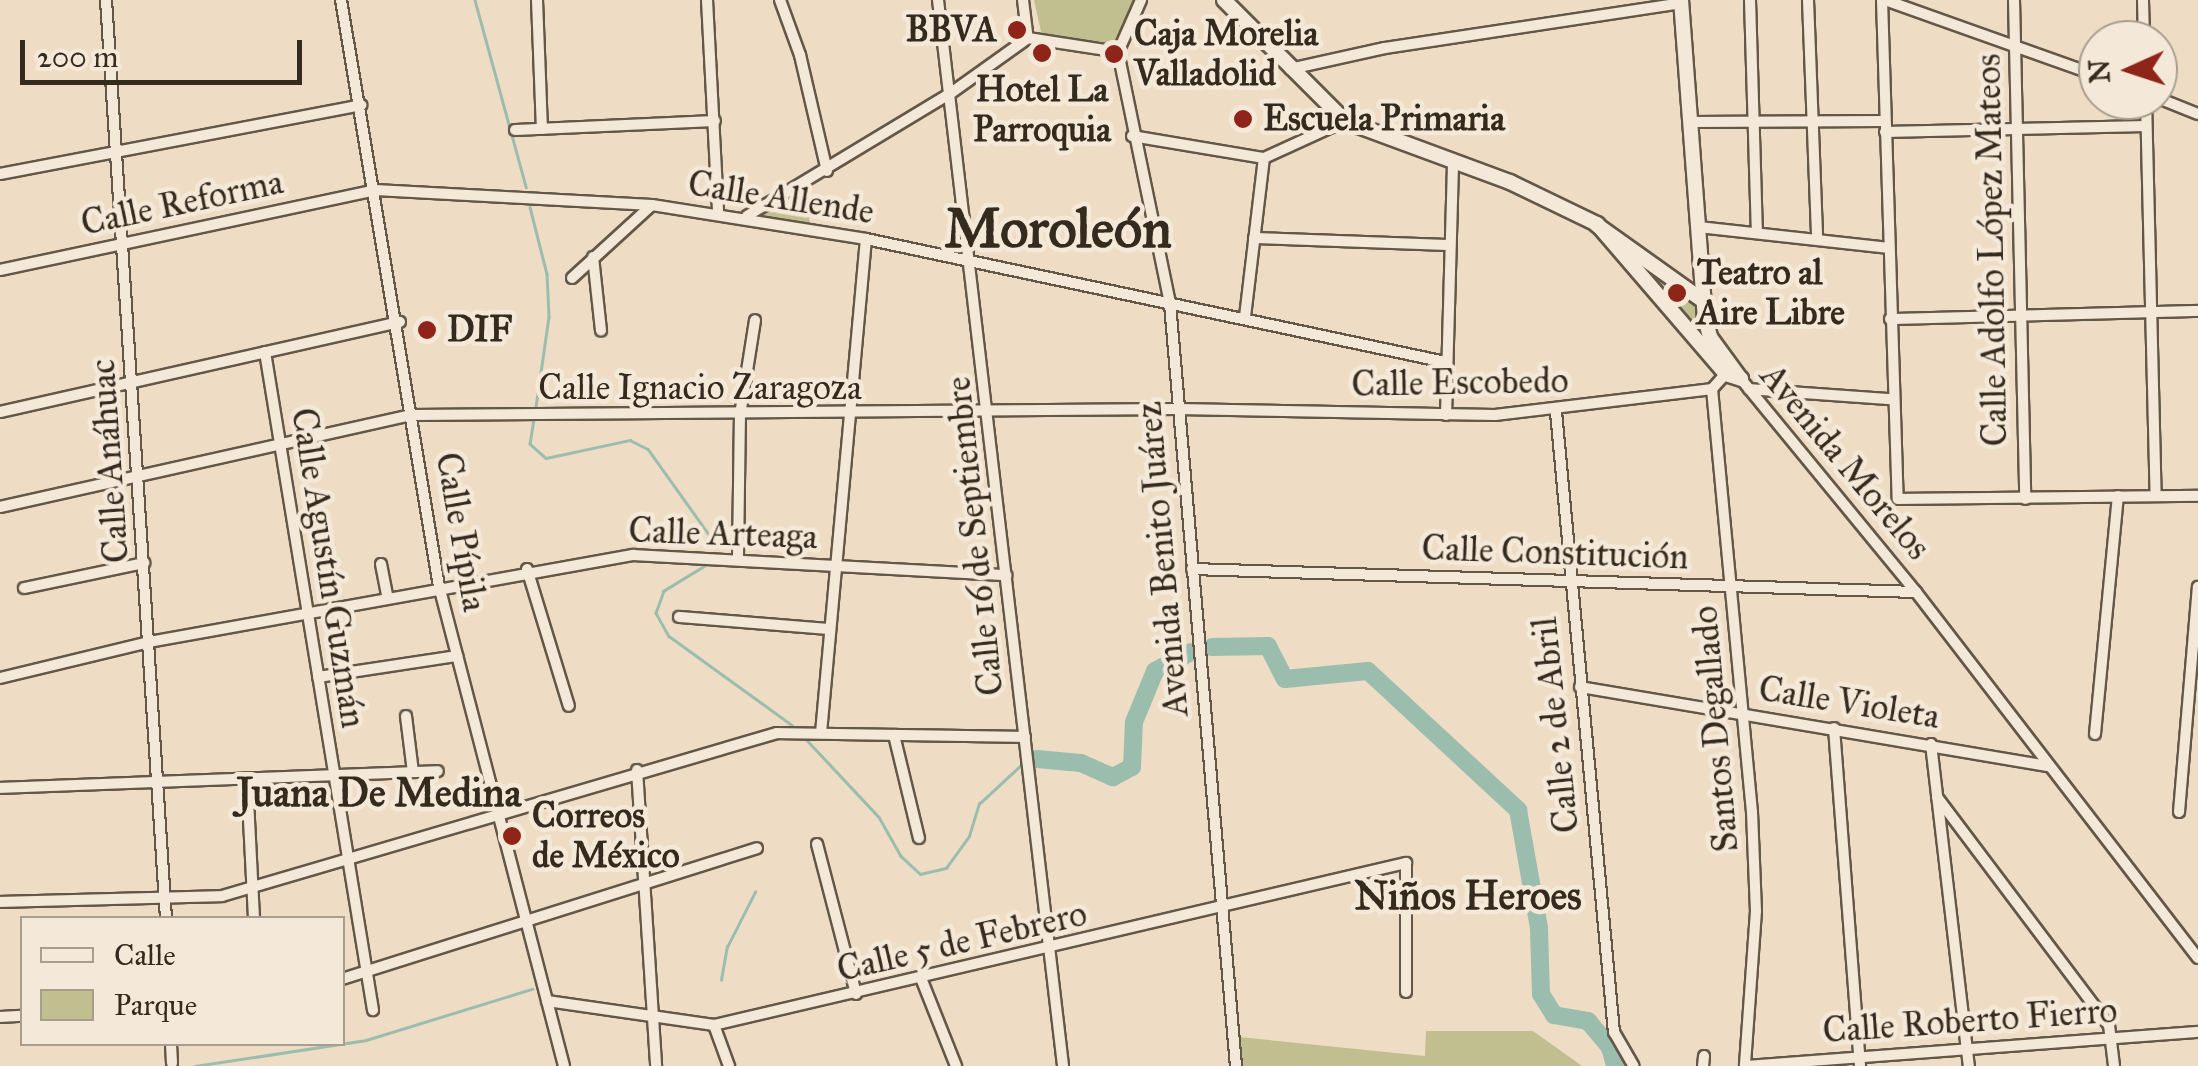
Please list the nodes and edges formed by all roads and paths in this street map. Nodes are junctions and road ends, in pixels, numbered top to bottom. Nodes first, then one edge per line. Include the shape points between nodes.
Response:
1 (106, 0) edge
2 (342, 0) edge
3 (537, 0) edge
4 (707, 0) edge
5 (780, 0) edge
6 (938, 0) edge
7 (1023, 0) edge
8 (1140, 0) edge
9 (1224, 0) edge
10 (1750, 0) edge
11 (1808, 0) edge
12 (1884, 0) edge
13 (2014, 0) edge
14 (1682, 2) edge
15 (1028, 38) junction
16 (2014, 47) junction
17 (1118, 52) junction
18 (2078, 69) edge
19 (1289, 70) junction
20 (951, 93) junction
21 (361, 105) junction
22 (1344, 120) junction
23 (2146, 120) edge
24 (715, 121) junction
25 (1692, 122) junction
26 (1753, 123) junction
27 (1812, 123) junction
28 (2146, 126) junction
29 (1885, 127) junction
30 (2017, 128) junction
31 (515, 130) dead end
32 (542, 130) junction
33 (1132, 136) junction
34 (118, 150) junction
35 (1264, 158) junction
36 (1452, 162) junction
37 (827, 171) junction
38 (0, 174) edge
39 (376, 190) junction
40 (652, 205) junction
41 (718, 212) junction
42 (747, 216) junction
43 (1597, 224) junction
44 (1699, 228) junction
45 (1757, 232) junction
46 (1816, 237) junction
47 (1254, 238) junction
48 (866, 239) junction
49 (125, 244) junction
50 (1449, 245) junction
51 (1889, 248) junction
52 (593, 257) junction
53 (973, 261) junction
54 (0, 270) edge
55 (572, 278) dead end
56 (1702, 300) junction
57 (1170, 304) junction
58 (2198, 310) edge
59 (2151, 312) junction
60 (2019, 315) junction
61 (1245, 317) junction
62 (1704, 318) junction
63 (1890, 318) junction
64 (755, 320) dead end
65 (400, 322) junction
66 (601, 331) dead end
67 (1691, 332) junction
68 (265, 352) junction
69 (1445, 362) junction
70 (1737, 377) junction
71 (133, 382) junction
72 (1712, 389) junction
73 (1890, 399) junction
74 (1178, 409) junction
75 (0, 412) edge
76 (1556, 412) junction
77 (988, 413) junction
78 (740, 415) junction
79 (848, 415) junction
80 (1446, 415) junction
81 (412, 416) junction
82 (280, 443) junction
83 (138, 476) junction
84 (2118, 496) junction
85 (2156, 496) junction
86 (2198, 496) edge
87 (2026, 498) junction
88 (0, 507) edge
89 (738, 556) junction
90 (144, 564) junction
91 (381, 564) dead end
92 (832, 565) junction
93 (528, 569) junction
94 (1192, 569) junction
95 (1006, 576) junction
96 (1570, 583) junction
97 (439, 586) junction
98 (1732, 586) junction
99 (2198, 587) edge
100 (24, 588) dead end
101 (1916, 592) junction
102 (387, 596) junction
103 (307, 612) junction
104 (679, 617) dead end
105 (826, 629) junction
106 (149, 642) junction
107 (457, 656) junction
108 (318, 676) junction
109 (0, 678) edge
110 (1580, 687) junction
111 (569, 706) dead end
112 (1744, 715) junction
113 (406, 716) dead end
114 (1834, 728) junction
115 (821, 733) junction
116 (894, 734) junction
117 (2095, 734) dead end
118 (1024, 737) junction
119 (1931, 744) junction
120 (2049, 766) junction
121 (637, 770) junction
122 (438, 771) dead end
123 (413, 772) junction
124 (334, 776) junction
125 (247, 780) junction
126 (158, 784) junction
127 (0, 788) edge
128 (1936, 797) junction
129 (499, 810) junction
130 (2179, 812) dead end
131 (919, 838) dead end
132 (818, 844) dead end
133 (757, 848) dead end
134 (347, 855) junction
135 (645, 886) junction
136 (252, 887) junction
137 (165, 896) junction
138 (0, 902) edge
139 (1223, 909) junction
140 (166, 916) edge
141 (254, 916) edge
142 (528, 922) junction
143 (1050, 948) junction
144 (2198, 958) edge
145 (366, 972) junction
146 (345, 978) edge
147 (921, 978) junction
148 (1406, 992) dead end
149 (856, 994) junction
150 (546, 1001) junction
151 (373, 1010) dead end
152 (653, 1016) junction
153 (714, 1025) junction
154 (2198, 1032) edge
155 (2110, 1037) junction
156 (171, 1046) edge
157 (1968, 1051) junction
158 (1859, 1061) edge
159 (172, 1062) dead end
160 (564, 1066) edge
161 (656, 1066) edge
162 (729, 1066) edge
163 (956, 1066) edge
164 (1063, 1066) edge
165 (1236, 1066) edge
166 (1634, 1066) edge
167 (1746, 1066) edge
168 (1969, 1066) edge
169 (2114, 1066) edge

1 - 34 street, Calle Anáhuac
2 - 21 street, Calle Pípila
3 - 32 street
4 - 24 street
5 - 37 street
6 - 20 street, Calle 16 de Septiembre
7 - 15 street
8 - 17 street
9 - 19 street, Avenida Morelos
10 - 26 street
11 - 27 street
12 - 16 street
12 - 29 street
13 - 16 street, Calle Adolfo López Mateos
14 - 19 street
14 - 25 street
15 - 17 street
15 - 20 street
16 - 18 street
16 - 30 street, Calle Adolfo López Mateos
17 - 33 street, Avenida Benito Juárez
19 - 22 street, Avenida Morelos
20 - 37 street
20 - 53 street, Calle 16 de Septiembre
21 - 34 street
21 - 39 street, Calle Pípila
22 - 35 street
22 - 36 street, Avenida Morelos
23 - 28 street
24 - 32 street
24 - 41 street
25 - 26 street
25 - 44 street
26 - 27 street
26 - 45 street
27 - 29 street
27 - 46 street
28 - 30 street
28 - 59 street
29 - 30 street
29 - 51 street
30 - 60 street, Calle Adolfo López Mateos
31 - 32 street
33 - 35 street
33 - 57 street, Avenida Benito Juárez
34 - 38 street
34 - 49 street, Calle Anáhuac
35 - 47 street
36 - 43 street, Avenida Morelos
36 - 50 street
37 - 42 street
39 - 40 street, Calle Allende
39 - 49 street, Calle Reforma
39 - 65 street, Calle Pípila
40 - 41 street, Calle Allende
40 - 52 street
41 - 42 street, Calle Allende
42 - 48 street, Calle Allende
43 - 56 street
43 - 67 street, Avenida Morelos
44 - 45 street
44 - 56 street
45 - 46 street
46 - 51 street
47 - 50 street
47 - 61 street
48 - 53 street, Calle Allende
48 - 79 street
49 - 54 street, Calle Reforma
49 - 71 street, Calle Anáhuac
50 - 69 street
51 - 63 street
52 - 55 street
52 - 66 street
53 - 57 street, Calle Allende
53 - 77 street, Calle 16 de Septiembre
56 - 62 street
57 - 61 street, Calle Allende
57 - 74 street, Avenida Benito Juárez
58 - 59 street
59 - 60 street
59 - 85 street
60 - 63 street
60 - 87 street, Calle Adolfo López Mateos
61 - 69 street, Calle Allende
62 - 67 street
62 - 70 street
63 - 73 street
64 - 78 street
65 - 68 street
65 - 81 street, Calle Pípila
67 - 70 street, Avenida Morelos
68 - 71 street
68 - 82 street, Calle Agustín Guzmán
69 - 80 street
70 - 72 street
70 - 73 street
70 - 101 street, Avenida Morelos
71 - 75 street
71 - 83 street, Calle Anáhuac
72 - 76 street, Calle Escobedo
72 - 98 street, Santos Degallado
73 - 87 street via 1898,498
74 - 77 street, Calle Escobedo
74 - 80 street, Calle Escobedo
74 - 94 street, Avenida Benito Juárez
76 - 80 street, Calle Escobedo
76 - 96 street, Calle 2 de Abril
77 - 79 street, Calle Ignacio Zaragoza
77 - 95 street, Calle 16 de Septiembre
78 - 79 street, Calle Ignacio Zaragoza
78 - 81 street, Calle Ignacio Zaragoza
78 - 89 street
79 - 92 street
81 - 82 street, Calle Ignacio Zaragoza
81 - 97 street, Calle Pípila
82 - 83 street, Calle Ignacio Zaragoza
82 - 103 street, Calle Agustín Guzmán
83 - 88 street, Calle Ignacio Zaragoza
83 - 90 street, Calle Anáhuac
84 - 85 street
84 - 87 street
84 - 117 street
85 - 86 street
89 - 92 street, Calle Arteaga
89 - 93 street, Calle Arteaga via 633,555
90 - 100 street
90 - 106 street, Calle Anáhuac
91 - 102 street
92 - 95 street, Calle Arteaga
92 - 105 street
93 - 97 street, Calle Arteaga
93 - 111 street
94 - 96 street, Calle Constitución
94 - 139 street, Avenida Benito Juárez
95 - 118 street, Calle 16 de Septiembre
96 - 98 street, Calle Constitución
96 - 110 street, Calle 2 de Abril
97 - 102 street, Calle Arteaga
97 - 107 street, Calle Pípila
98 - 101 street, Calle Constitución
98 - 112 street, Santos Degallado
99 - 130 street
101 - 120 street, Avenida Morelos
102 - 103 street, Calle Arteaga
103 - 106 street, Calle Arteaga
103 - 108 street, Calle Agustín Guzmán
104 - 105 street
105 - 115 street
106 - 109 street, Calle Arteaga
106 - 126 street, Calle Anáhuac
107 - 108 street
107 - 129 street, Calle Pípila
108 - 124 street, Calle Agustín Guzmán
110 - 112 street, Calle Violeta
110 - 166 street, Calle 2 de Abril via 1614,1032
112 - 114 street, Calle Violeta
112 - 167 street, Santos Degallado via 1756,911
113 - 123 street
114 - 119 street, Calle Violeta
114 - 158 street
115 - 116 street
115 - 121 street via 784,732
116 - 118 street
116 - 131 street
118 - 143 street, Calle 16 de Septiembre
119 - 120 street, Calle Violeta
119 - 128 street
120 - 144 street, Avenida Morelos
121 - 129 street
121 - 135 street
122 - 123 street
123 - 124 street
124 - 125 street
124 - 134 street, Calle Agustín Guzmán
125 - 126 street
125 - 136 street
126 - 127 street
126 - 137 street, Calle Anáhuac
128 - 155 street via 2110,1025
128 - 157 street
129 - 134 street
129 - 142 street, Calle Pípila
132 - 149 street
133 - 135 street
134 - 136 street
134 - 145 street, Calle Agustín Guzmán
135 - 142 street
135 - 152 street
136 - 137 street via 222,896
136 - 141 street
137 - 138 street
137 - 140 street, Calle Anáhuac
139 - 143 street, Calle 5 de Febrero
139 - 148 street, Calle 5 de Febrero via 1406,863
139 - 165 street, Avenida Benito Juárez
142 - 145 street
142 - 150 street, Calle Pípila
143 - 147 street, Calle 5 de Febrero
143 - 164 street, Calle 16 de Septiembre
145 - 146 street
145 - 151 street, Calle Agustín Guzmán
147 - 149 street, Calle 5 de Febrero
147 - 163 street
149 - 153 street, Calle 5 de Febrero
150 - 152 street, Calle 5 de Febrero
150 - 160 street, Calle Pípila
152 - 153 street, Calle 5 de Febrero
152 - 161 street
153 - 162 street
154 - 155 street, Calle Roberto Fierro
155 - 157 street, Calle Roberto Fierro
155 - 169 street
156 - 159 street
157 - 158 street, Calle Roberto Fierro
157 - 168 street
158 - 167 street, Calle Roberto Fierro

